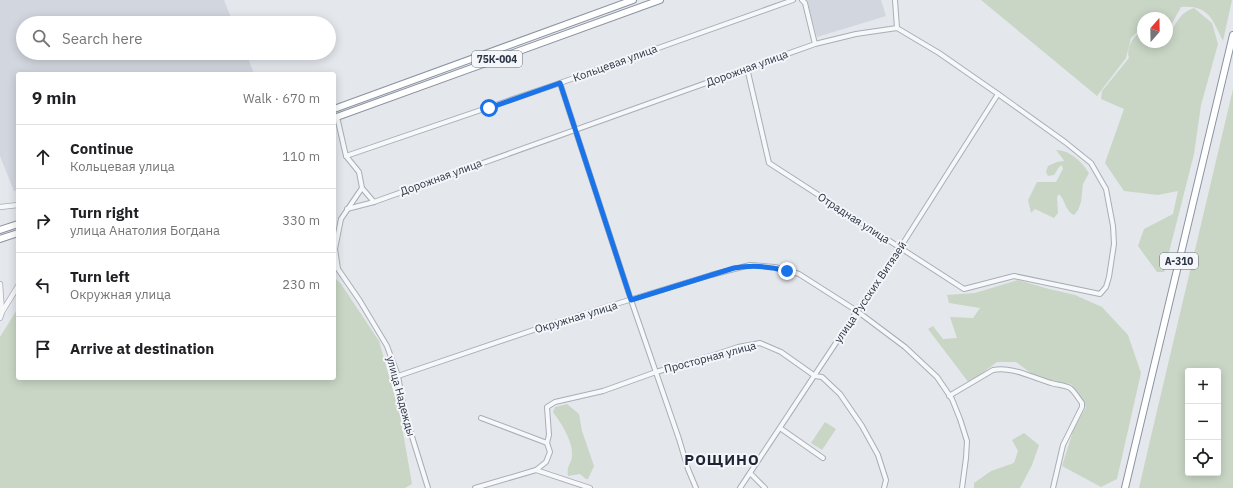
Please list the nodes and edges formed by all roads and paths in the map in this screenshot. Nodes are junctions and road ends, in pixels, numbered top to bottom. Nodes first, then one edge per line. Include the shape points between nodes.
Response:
1 (632, 0) edge
2 (660, 0) edge
3 (792, 0) edge
4 (802, 0) edge
5 (895, 0) edge
6 (897, 28) junction
7 (1233, 35) edge
8 (815, 44) junction
9 (747, 68) junction
10 (560, 83) junction
11 (998, 94) junction
12 (336, 108) edge
13 (336, 118) edge
14 (336, 121) edge
15 (575, 130) junction
16 (346, 156) junction
17 (362, 188) junction
18 (374, 202) junction
19 (16, 205) edge
20 (0, 207) edge
21 (347, 209) junction
22 (16, 225) edge
23 (0, 230) edge
24 (16, 234) edge
25 (0, 239) edge
26 (336, 244) edge
27 (900, 248) junction
28 (336, 268) edge
29 (0, 284) edge
30 (16, 289) edge
31 (631, 300) junction
32 (857, 311) junction
33 (2, 312) junction
34 (0, 318) edge
35 (656, 372) junction
36 (398, 376) junction
37 (815, 376) junction
38 (949, 396) junction
39 (482, 418) dead end
40 (780, 428) junction
41 (547, 443) junction
42 (823, 458) dead end
43 (536, 470) junction
44 (750, 473) junction
45 (428, 488) edge
46 (475, 488) edge
47 (590, 488) edge
48 (696, 488) edge
49 (740, 488) edge
50 (765, 488) edge
51 (884, 488) edge
52 (962, 488) edge
53 (1053, 488) edge
54 (1125, 488) edge

1 - 12 highway, 75К-004
2 - 13 highway, 75К-004
3 - 10 street, Кольцевая улица
4 - 8 street via 805,3
5 - 6 street
6 - 8 street, Дорожная улица
6 - 11 street via 939,53
7 - 54 highway, А-310
8 - 9 street, Дорожная улица
9 - 15 street, Дорожная улица
9 - 27 street, Отрадная улица via 769,163
10 - 15 street
10 - 16 street, Кольцевая улица
11 - 27 street, улица Русских Витязей
11 - 27 street, Отрадная улица via 1091,163 1106,189 1114,244 1106,287 1100,294 1014,276 964,289
14 - 16 street
15 - 18 street, Дорожная улица
15 - 31 street
16 - 17 street via 358,172
17 - 18 street
17 - 21 street, улица Надежды
18 - 21 street, Дорожная улица
19 - 20 street
21 - 26 street, улица Надежды via 341,219
22 - 23 highway
24 - 25 highway
27 - 32 street, улица Русских Витязей
28 - 36 street, улица Надежды via 360,301 387,346
29 - 33 street
30 - 33 street
31 - 32 street, Окружная улица via 750,265 775,267 799,274
31 - 35 street
31 - 36 street, Окружная улица via 547,325
32 - 37 street, улица Русских Витязей
32 - 38 street, Окружная улица via 905,347 937,378
33 - 34 street
35 - 37 street, Просторная улица via 738,347 760,343 781,352
35 - 41 street, Просторная улица via 603,391 555,402 547,407
35 - 48 street
36 - 45 street, улица Надежды via 405,414
37 - 40 street, улица Русских Витязей
37 - 51 street, Просторная улица via 822,378 840,394 862,426 878,455 886,480
38 - 52 street, Окружная улица via 967,441
38 - 53 street via 999,369 1068,387 1082,403 1082,407 1063,445
39 - 41 street
40 - 42 street
40 - 44 street, улица Русских Витязей
41 - 43 street, Просторная улица via 550,452 546,462
43 - 46 street
43 - 47 street
44 - 49 street, улица Русских Витязей
44 - 50 street

